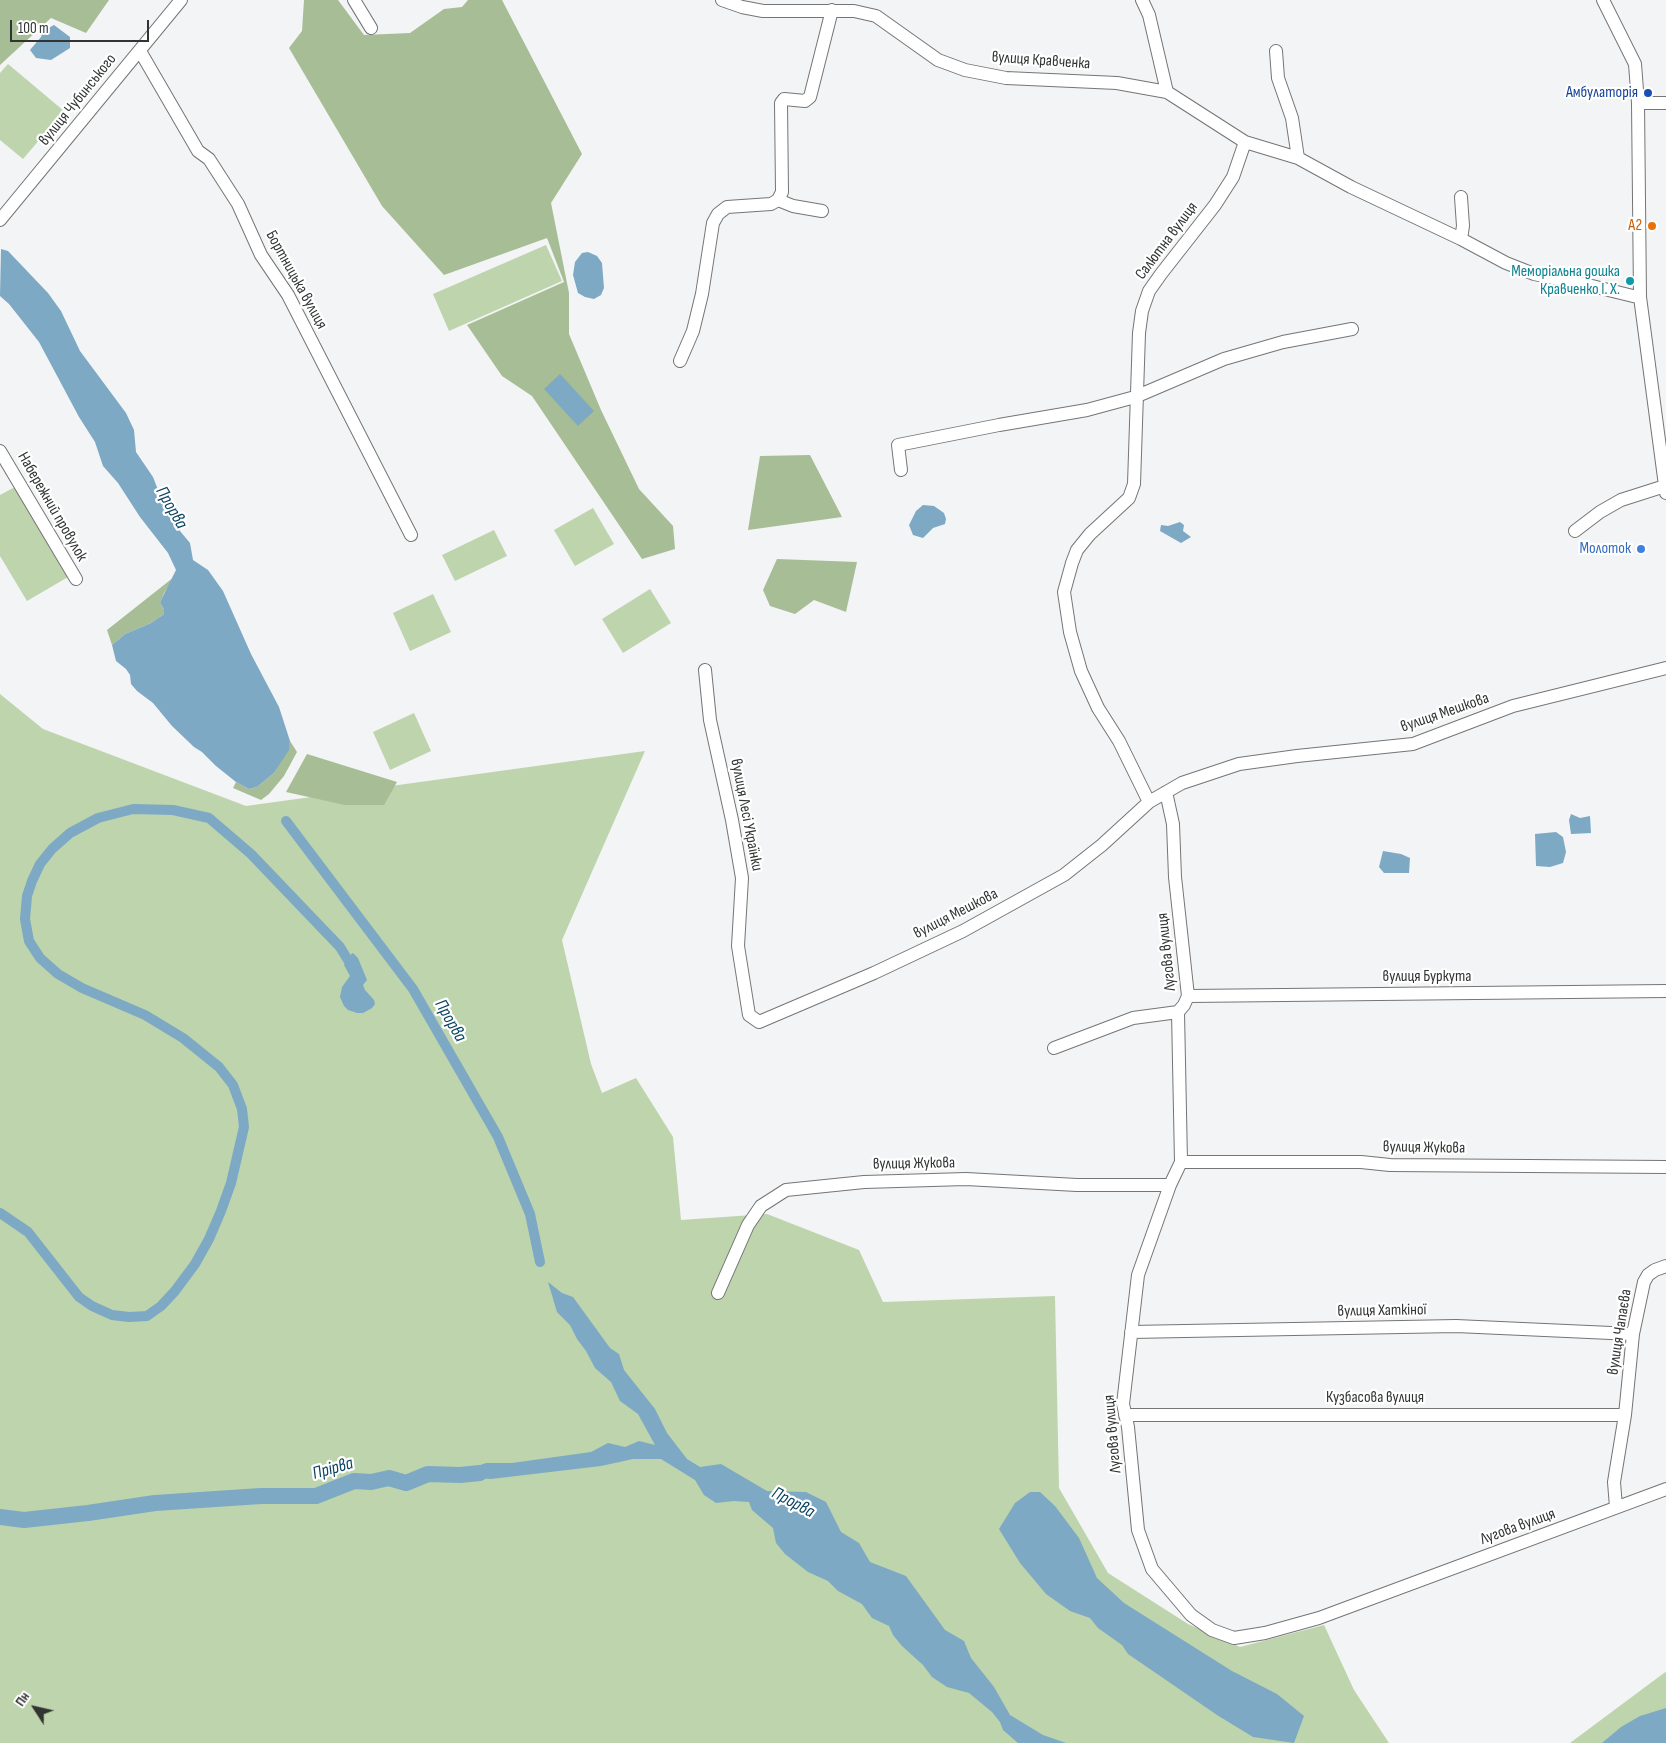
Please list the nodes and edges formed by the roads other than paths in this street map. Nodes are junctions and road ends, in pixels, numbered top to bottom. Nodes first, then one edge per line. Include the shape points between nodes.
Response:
1 (181, 0) edge
2 (354, 0) edge
3 (722, 0) edge
4 (1142, 0) edge
5 (1603, 0) edge
6 (832, 10) junction
7 (371, 28) dead end
8 (140, 51) junction
9 (1276, 51) dead end
10 (1167, 92) junction
11 (1638, 103) junction
12 (1666, 104) edge
13 (1245, 142) junction
14 (1298, 158) junction
15 (1461, 197) dead end
16 (778, 200) junction
17 (822, 211) dead end
18 (0, 220) edge
19 (1461, 239) junction
20 (1640, 297) junction
21 (1352, 329) dead end
22 (680, 361) dead end
23 (1136, 398) junction
24 (0, 451) edge
25 (901, 470) dead end
26 (1665, 489) edge
27 (1575, 531) dead end
28 (411, 535) dead end
29 (76, 580) dead end
30 (1666, 668) edge
31 (705, 670) dead end
32 (1166, 792) junction
33 (1149, 802) junction
34 (1666, 991) edge
35 (1188, 996) junction
36 (1178, 1012) junction
37 (759, 1022) joint
38 (1054, 1048) dead end
39 (1181, 1162) junction
40 (1666, 1167) edge
41 (1170, 1184) junction
42 (1666, 1266) edge
43 (718, 1293) dead end
44 (1131, 1332) junction
45 (1633, 1334) junction
46 (1125, 1415) junction
47 (1625, 1415) junction
48 (1666, 1489) edge
49 (1616, 1506) junction

1 - 8 street, вулиця Чубинського
2 - 7 street
3 - 6 street, вулиця Кравченка via 763,11
4 - 10 street via 1149,15
5 - 11 street via 1635,64
6 - 10 street, вулиця Кравченка via 854,10 876,16 938,60 965,70 1006,78 1117,83
6 - 16 street via 810,97 805,101 784,98 781,103 782,192
8 - 18 street, вулиця Чубинського
8 - 28 street, Бортницька вулиця via 198,151 209,159 238,204 261,255 288,295
9 - 14 street via 1278,78 1292,118
10 - 13 street, вулиця Кравченка
11 - 12 street
11 - 20 street
13 - 14 street, вулиця Кравченка
13 - 23 street, Салютна вулиця via 1233,178 1149,291 1139,333
14 - 19 street, вулиця Кравченка
15 - 19 street
16 - 17 street
16 - 22 street via 771,204 727,207 718,214 713,224 694,331
19 - 20 street, вулиця Кравченка via 1534,274
20 - 26 street
21 - 23 street via 1283,342 1224,359
23 - 25 street via 898,445
23 - 33 street, Салютна вулиця via 1134,484 1129,498 1077,550 1064,592 1070,632 1081,671
24 - 29 street, Набережний провулок
26 - 27 street via 1621,500
30 - 32 street, вулиця Мешкова via 1513,706 1413,744 1240,764 1182,783
31 - 37 street, вулиця Лесі Українки via 710,720 742,878 738,946 749,1015
32 - 33 street, вулиця Мешкова
32 - 35 street, Лугова вулиця via 1173,824 1175,877
33 - 37 street, вулиця Мешкова via 1102,845 1055,879 963,931
34 - 35 street, вулиця Буркута
35 - 36 street, Лугова вулиця
36 - 38 street via 1133,1018
36 - 39 street, Лугова вулиця
39 - 40 street, вулиця Жукова
39 - 41 street, Лугова вулиця
41 - 43 street, вулиця Жукова via 1077,1185 966,1179 864,1182 786,1190 761,1206 748,1225
41 - 44 street, Лугова вулиця via 1138,1275
42 - 45 street, вулиця Чапаєва via 1648,1275 1644,1282
44 - 45 street, вулиця Хаткіної via 1456,1326
44 - 46 street, Лугова вулиця via 1123,1404
45 - 47 street, вулиця Чапаєва
46 - 47 street, Кузбасова вулиця
46 - 49 street, Лугова вулиця via 1138,1530 1152,1569 1190,1616 1212,1630 1234,1638 1319,1618
47 - 49 street, вулиця Чапаєва via 1614,1482
48 - 49 street, Лугова вулиця

